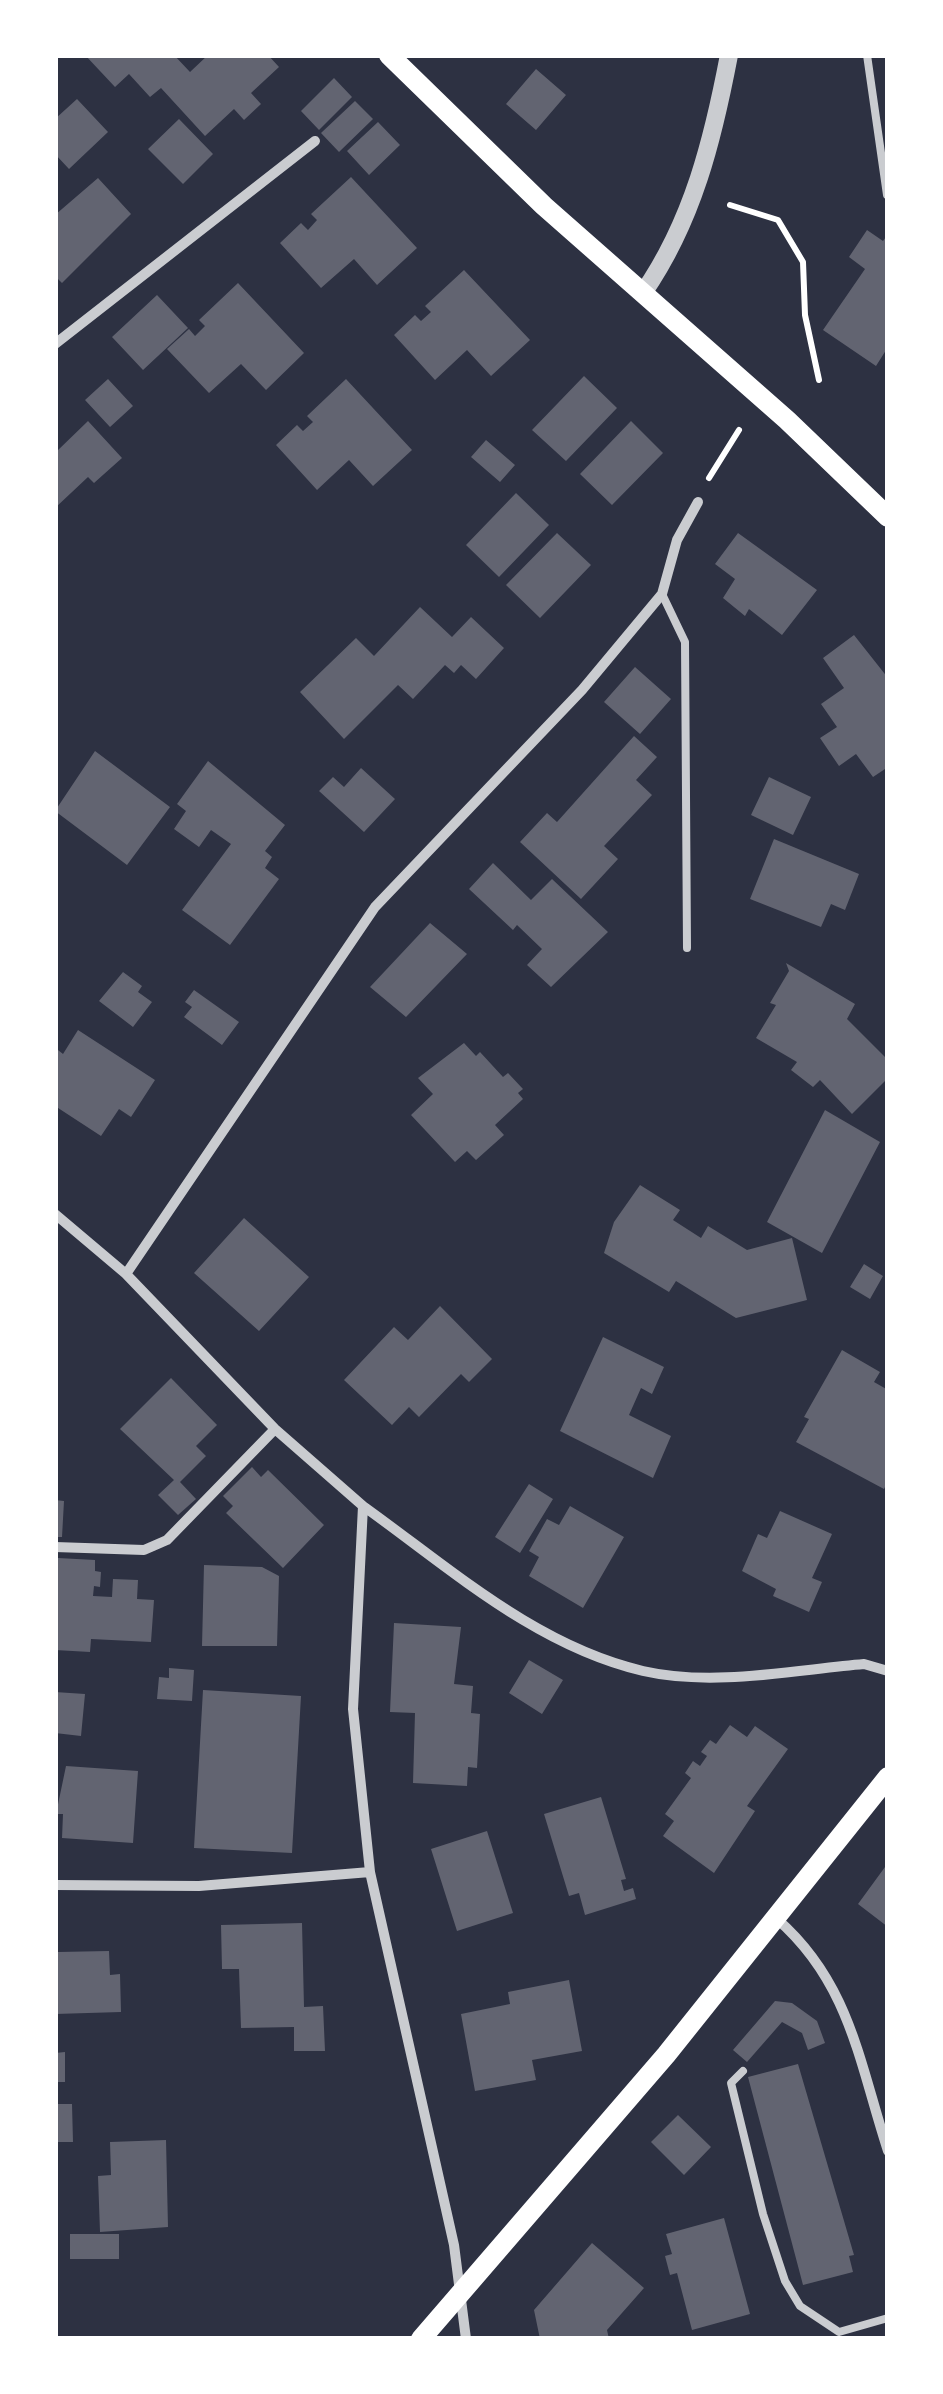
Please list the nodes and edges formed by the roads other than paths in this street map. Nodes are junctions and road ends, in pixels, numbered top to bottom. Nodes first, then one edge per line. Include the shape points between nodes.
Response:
1 (389, 55) edge
2 (730, 55) edge
3 (867, 55) edge
4 (315, 141) dead end
5 (886, 195) edge
6 (643, 293) junction
7 (55, 344) edge
8 (698, 502) road end
9 (888, 517) edge
10 (662, 594) junction
11 (687, 948) dead end
12 (55, 1214) edge
13 (126, 1274) junction
14 (275, 1429) junction
15 (363, 1506) junction
16 (55, 1547) edge
17 (888, 1670) edge
18 (888, 1777) edge
19 (370, 1872) junction
20 (55, 1885) edge
21 (777, 1919) junction
22 (743, 2071) dead end
23 (888, 2151) edge
24 (460, 2296) junction
25 (888, 2318) edge
26 (837, 2336) edge
27 (421, 2339) edge
28 (466, 2339) edge

1 - 6 main road
2 - 6 street via 698,186
3 - 5 lane
4 - 7 street
6 - 9 main road
8 - 10 street via 676,540
10 - 11 lane via 685,642
10 - 13 street via 582,690 375,908
12 - 13 street
13 - 14 street
14 - 15 street
14 - 16 street via 167,1540 144,1550
15 - 17 street via 543,1635 644,1671 716,1677 864,1664
15 - 19 street via 354,1709
18 - 21 main road
19 - 20 street via 199,1886
19 - 24 street
21 - 23 street via 815,1955 837,1990
21 - 24 main road
22 - 26 lane via 731,2083 785,2280 800,2306
24 - 27 main road
24 - 28 street
25 - 26 lane

